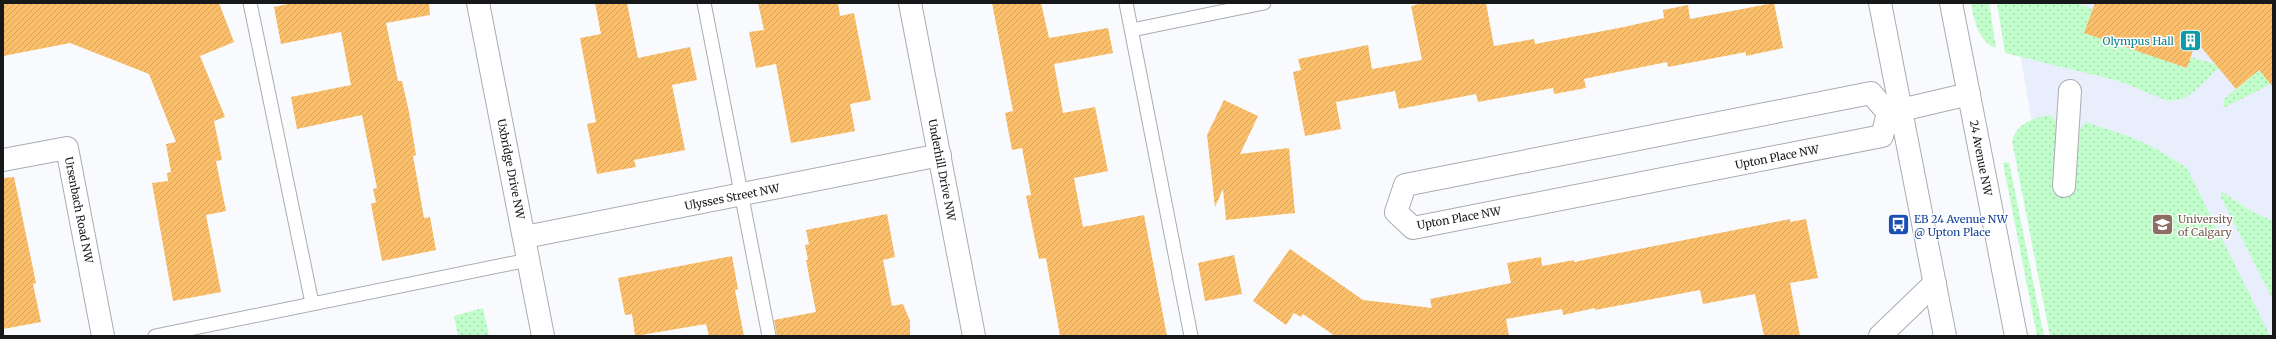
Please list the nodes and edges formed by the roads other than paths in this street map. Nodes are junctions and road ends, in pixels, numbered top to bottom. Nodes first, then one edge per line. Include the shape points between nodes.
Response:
1 (250, 3) edge
2 (478, 3) edge
3 (704, 3) edge
4 (910, 3) edge
5 (1126, 3) edge
6 (1264, 3) edge
7 (1880, 3) edge
8 (1951, 3) edge
9 (1132, 30) junction
10 (2070, 91) dead end
11 (1969, 94) junction
12 (1895, 111) junction
13 (940, 155) junction
14 (3, 160) edge
15 (2064, 186) dead end
16 (742, 196) junction
17 (525, 237) junction
18 (528, 260) junction
19 (1935, 282) junction
20 (312, 303) junction
21 (205, 331) edge
22 (103, 336) edge
23 (155, 336) edge
24 (543, 336) edge
25 (769, 336) edge
26 (974, 336) edge
27 (1191, 336) edge
28 (1880, 336) edge
29 (1945, 336) edge
30 (2016, 336) edge

1 - 20 lane
2 - 17 street, Uxbridge Drive NW
3 - 16 lane
4 - 13 street, Underhill Drive NW
5 - 9 lane
6 - 9 lane
7 - 12 street
8 - 11 street, 24 Avenue NW
9 - 27 lane
10 - 15 street
11 - 12 street
11 - 30 street, 24 Avenue NW
12 - 12 street, Upton Place NW via 1871,93 1413,183 1405,185 1396,212 1413,228 1875,138 1882,136
12 - 19 street
13 - 16 street, Ulysses Street NW
13 - 26 street, Underhill Drive NW
14 - 22 street, Ursenbach Road NW via 66,148
16 - 17 street, Ulysses Street NW
16 - 25 lane
17 - 18 street, Uxbridge Drive NW
18 - 20 lane
18 - 24 street, Uxbridge Drive NW
19 - 28 street
19 - 29 street
20 - 21 lane
21 - 23 lane

